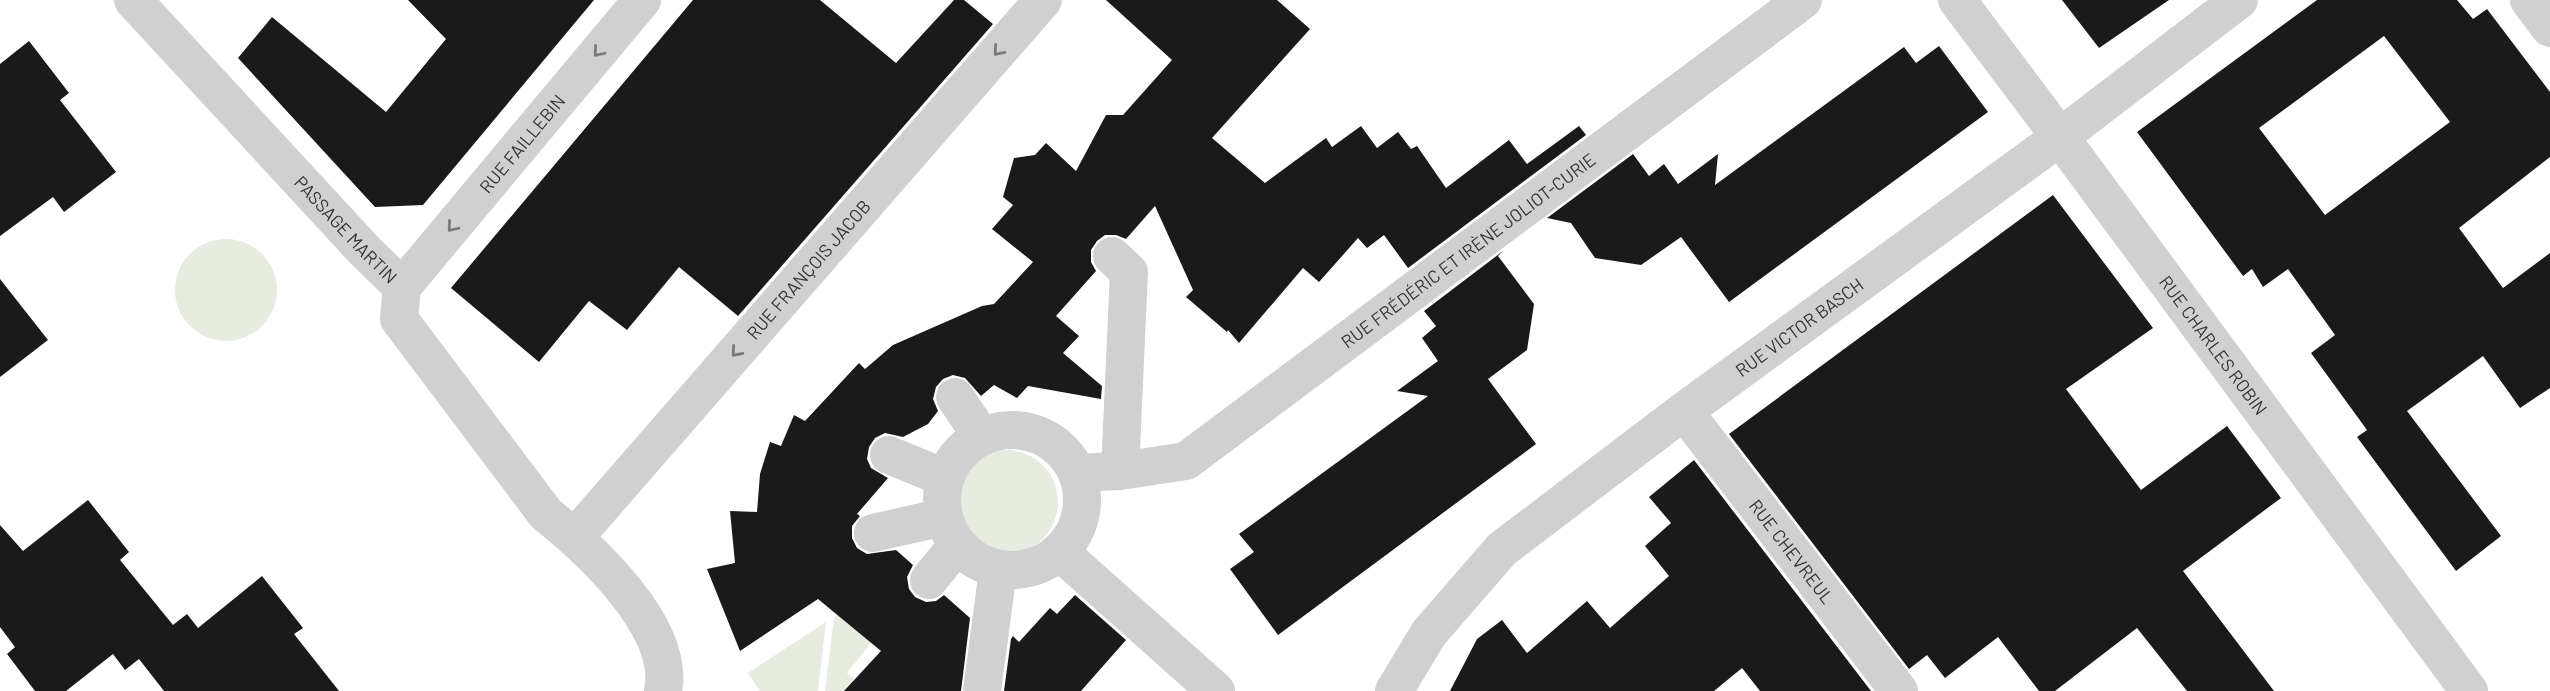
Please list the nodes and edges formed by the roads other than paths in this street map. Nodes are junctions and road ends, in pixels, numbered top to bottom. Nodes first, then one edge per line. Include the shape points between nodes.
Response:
1 (133, 0) edge
2 (642, 0) edge
3 (1043, 0) edge
4 (1803, 0) edge
5 (1956, 0) edge
6 (2239, 0) edge
7 (2529, 0) edge
8 (2550, 28) edge
9 (2060, 137) junction
10 (1112, 256) dead end
11 (402, 287) junction
12 (955, 397) dead end
13 (1684, 411) junction
14 (982, 437) junction
15 (889, 455) dead end
16 (1120, 471) junction
17 (1077, 473) junction
18 (945, 478) junction
19 (951, 531) junction
20 (873, 533) dead end
21 (575, 537) junction
22 (1060, 552) junction
23 (998, 569) junction
24 (929, 580) dead end
25 (663, 691) edge
26 (982, 691) edge
27 (1216, 691) edge
28 (1394, 691) edge
29 (1899, 691) edge
30 (2469, 691) edge

1 - 11 street, PASSAGE MARTIN
2 -> 11 street, RUE FAILLEBIN
3 -> 21 street, RUE FRANÇOIS JACOB
4 - 16 street, RUE FRÉDÉRIC ET IRÈNE JOLIOT-CURIE via 1186,461
5 - 9 street, RUE CHARLES ROBIN
6 - 9 street, RUE VICTOR BASCH
7 - 8 street
9 - 13 street, RUE VICTOR BASCH
9 - 30 street, RUE CHARLES ROBIN
10 - 16 street via 1129,272
11 - 21 street, PASSAGE MARTIN via 398,320 546,514
12 - 14 street
13 - 28 street, RUE VICTOR BASCH via 1502,549 1429,633
13 - 29 street, RUE CHEVREUL
14 - 17 street via 1009,430 1037,435 1061,450
14 - 18 street via 959,454
15 - 18 street
16 - 17 street, RUE FRÉDÉRIC ET IRÈNE JOLIOT-CURIE
17 - 22 street via 1082,501 1077,529
18 - 19 street via 941,497
19 - 20 street
19 - 23 street via 975,561
19 - 24 street
21 - 25 street, PASSAGE MARTIN via 632,600 653,632 664,657
22 - 23 street via 1031,569
22 - 27 street
23 - 26 street

